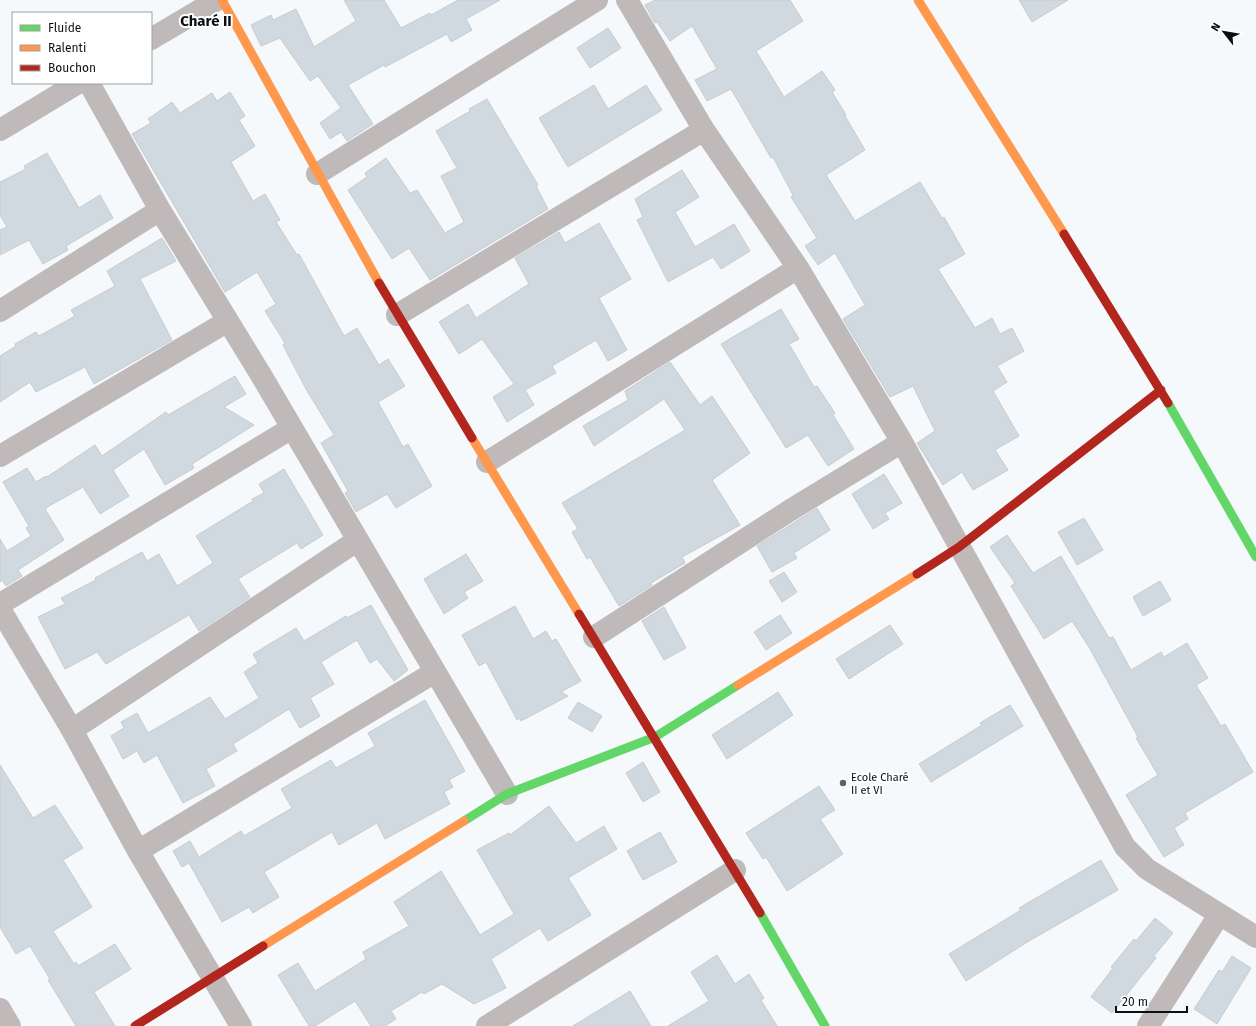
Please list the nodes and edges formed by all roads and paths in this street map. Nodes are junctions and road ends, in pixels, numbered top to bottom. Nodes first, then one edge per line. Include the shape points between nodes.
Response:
1 (217, 0) edge
2 (222, 0) edge
3 (597, 0) edge
4 (626, 0) edge
5 (918, 0) edge
6 (152, 38) edge
7 (76, 84) edge
8 (90, 84) edge
9 (0, 130) edge
10 (704, 130) junction
11 (317, 174) junction
12 (160, 210) junction
13 (798, 268) junction
14 (0, 311) edge
15 (397, 315) junction
16 (228, 322) junction
17 (1161, 390) junction
18 (292, 428) junction
19 (902, 442) junction
20 (0, 456) edge
21 (487, 462) junction
22 (358, 540) junction
23 (959, 547) junction
24 (1256, 557) edge
25 (0, 604) edge
26 (0, 609) edge
27 (594, 637) junction
28 (435, 672) junction
29 (72, 730) junction
30 (655, 737) junction
31 (507, 794) junction
32 (138, 852) junction
33 (735, 870) junction
34 (1219, 915) junction
35 (1256, 937) edge
36 (213, 977) junction
37 (0, 1009) edge
38 (821, 1025) edge
39 (10, 1026) edge
40 (135, 1026) edge
41 (241, 1026) edge
42 (487, 1026) edge
43 (1148, 1026) edge

1 - 6 street
2 - 11 street
3 - 11 street
4 - 10 street
5 - 17 street
7 - 9 street
8 - 12 street
10 - 13 street
10 - 15 street
11 - 15 street
12 - 14 street
12 - 16 street
13 - 19 street
13 - 21 street
15 - 21 street
16 - 18 street
16 - 20 street
17 - 23 street
17 - 24 street
18 - 22 street
18 - 25 street
19 - 23 street
19 - 27 street
21 - 27 street
22 - 28 street
22 - 29 street
23 - 30 street
23 - 34 street via 1125,847 1147,869
26 - 29 street
27 - 30 street
28 - 31 street
28 - 32 street
29 - 32 street
30 - 31 street
30 - 33 street
31 - 36 street
32 - 36 street
33 - 38 street
33 - 42 street
34 - 35 street
34 - 43 street
36 - 40 street
36 - 41 street
37 - 39 street

